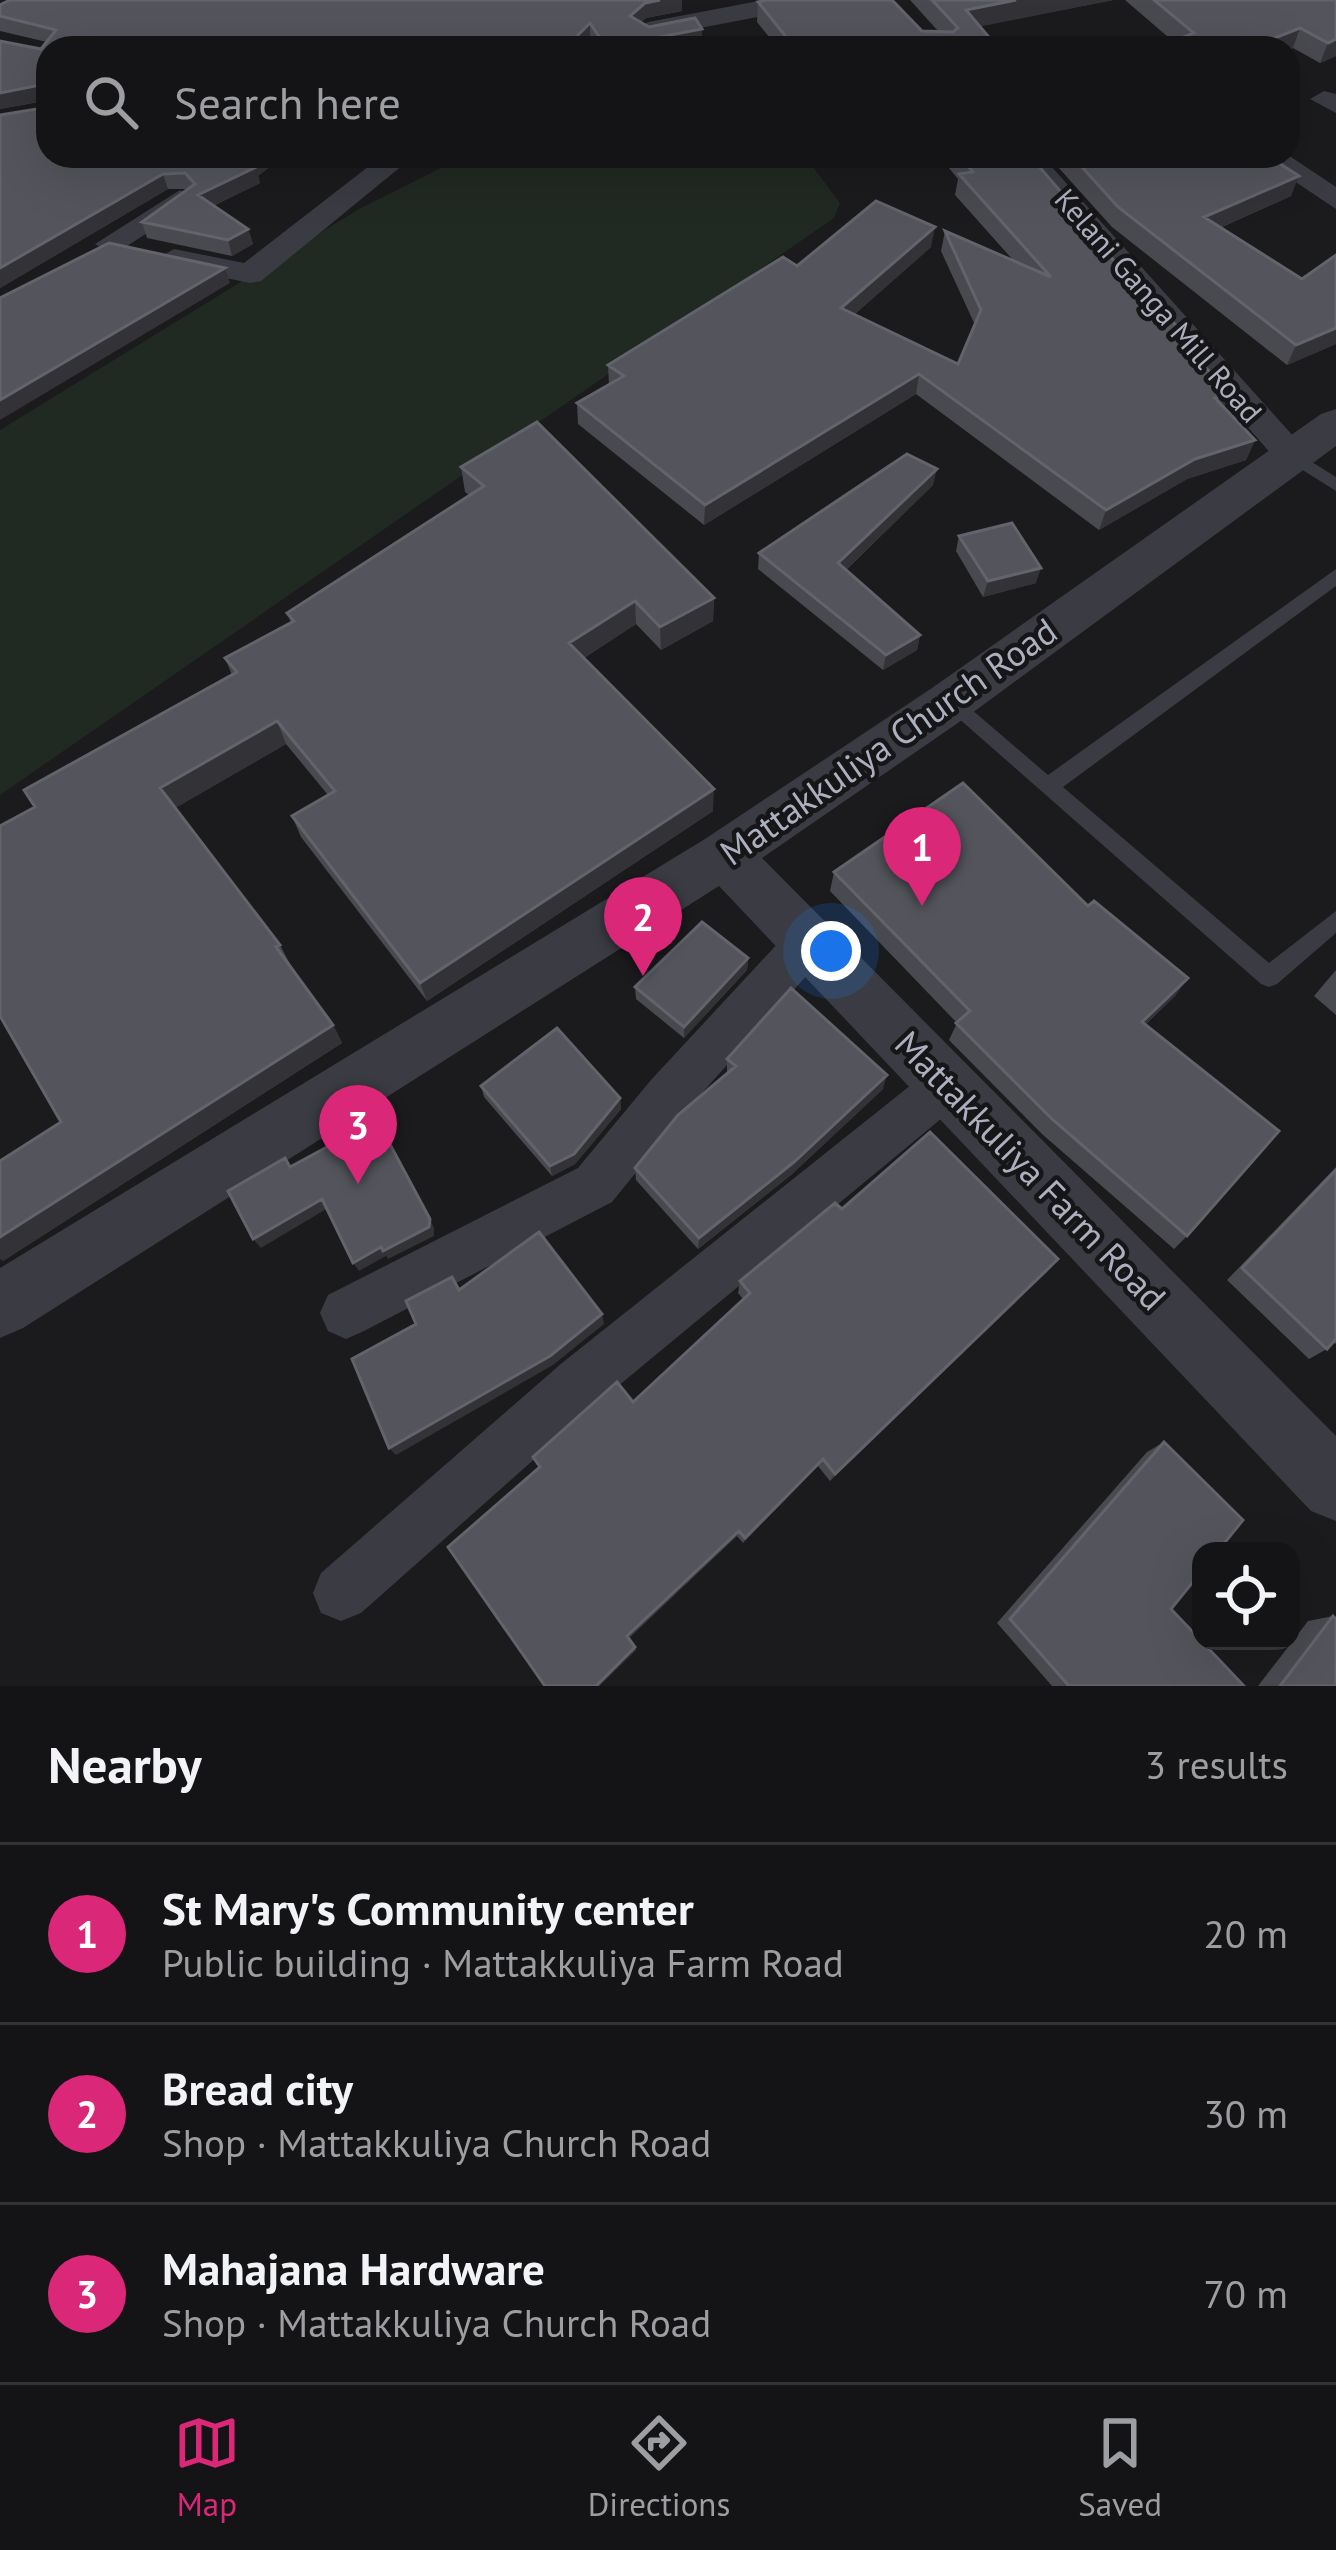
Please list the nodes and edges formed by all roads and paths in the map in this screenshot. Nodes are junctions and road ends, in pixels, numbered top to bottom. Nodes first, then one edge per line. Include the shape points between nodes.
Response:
1 (628, 0) edge
2 (804, 0) edge
3 (651, 36) edge
4 (665, 36) edge
5 (385, 168) edge
6 (1039, 168) edge
7 (1289, 168) edge
8 (180, 199) edge
9 (1336, 200) edge
10 (1336, 424) edge
11 (1314, 470) edge
12 (1336, 576) edge
13 (950, 702) junction
14 (1047, 787) junction
15 (724, 855) junction
16 (1336, 920) edge
17 (809, 941) junction
18 (948, 1084) junction
19 (0, 1305) edge
20 (346, 1313) dead end
21 (1336, 1486) edge
22 (341, 1593) dead end

1 - 3 street
2 - 4 street
5 - 8 street via 250,274 100,249
6 - 11 street, Kelani Ganga Mill Road
7 - 9 street
10 - 11 street, Mattakkuliya Church Road
11 - 13 street, Mattakkuliya Church Road
12 - 14 lane
13 - 14 lane
13 - 15 street, Mattakkuliya Church Road
14 - 16 lane via 1269,977
15 - 17 street, Mattakkuliya Farm Road
15 - 19 street, Mattakkuliya Church Road
17 - 18 street, Mattakkuliya Farm Road
17 - 20 street via 595,1185
18 - 21 street, Mattakkuliya Farm Road
18 - 22 street via 581,1382

